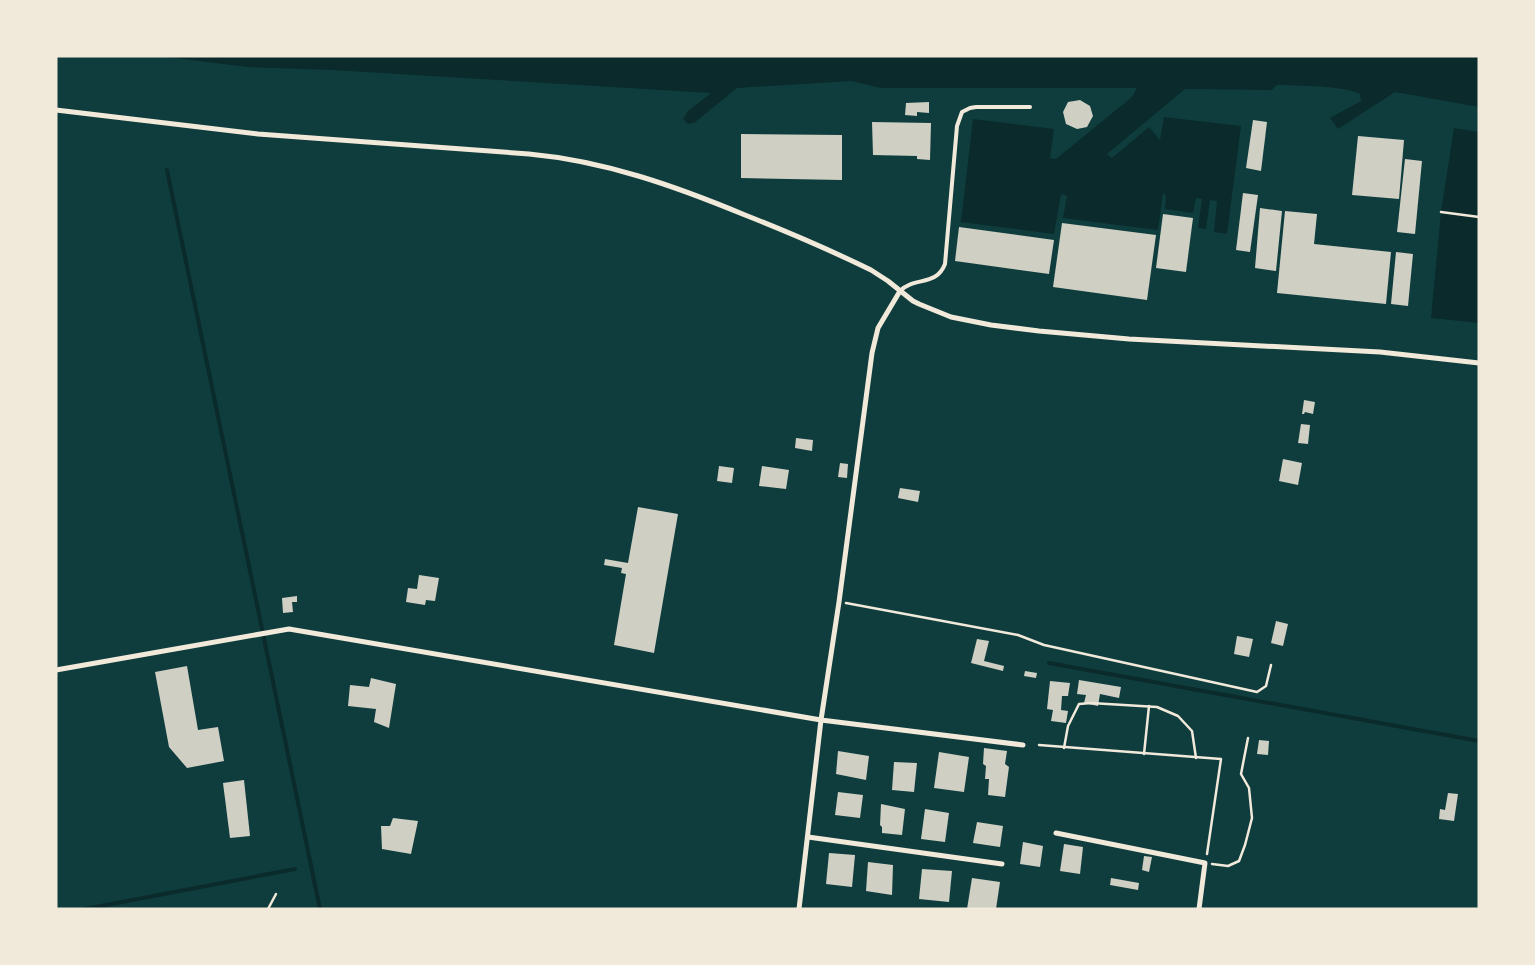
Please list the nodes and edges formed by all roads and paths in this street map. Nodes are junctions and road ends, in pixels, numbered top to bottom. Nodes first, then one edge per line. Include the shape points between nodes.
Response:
1 (1030, 107) dead end
2 (56, 110) edge
3 (1441, 212) dead end
4 (1479, 217) edge
5 (900, 292) junction
6 (1479, 363) edge
7 (839, 602) junction
8 (1271, 665) dead end
9 (56, 670) edge
10 (1149, 706) junction
11 (821, 720) junction
12 (1248, 738) dead end
13 (1023, 745) dead end
14 (1039, 745) dead end
15 (1064, 748) junction
16 (1144, 754) junction
17 (1196, 758) junction
18 (1056, 833) dead end
19 (808, 837) junction
20 (1205, 863) junction
21 (1002, 864) dead end
22 (276, 894) dead end
23 (268, 909) edge
24 (799, 909) edge
25 (1199, 909) edge

1 - 5 lane via 976,107 962,112 957,126 945,264 937,276 909,285
2 - 5 street via 258,134 530,154 592,163 667,185 757,220 871,270
3 - 4 path
5 - 6 street via 951,317 1024,330 1370,351
5 - 7 street via 878,328 872,353
7 - 8 path via 1018,635 1044,645 1257,692 1266,686
7 - 11 street
9 - 11 street via 289,629
10 - 15 path via 1079,704 1068,726
10 - 16 path
10 - 17 path via 1178,716 1192,731
11 - 13 street
11 - 19 street
12 - 20 path via 1241,774 1249,788 1252,818 1245,845 1239,861 1228,866
14 - 15 path
15 - 16 path
16 - 17 path
17 - 20 path via 1220,760
18 - 20 street
19 - 21 street
19 - 24 street
20 - 25 street
22 - 23 path

